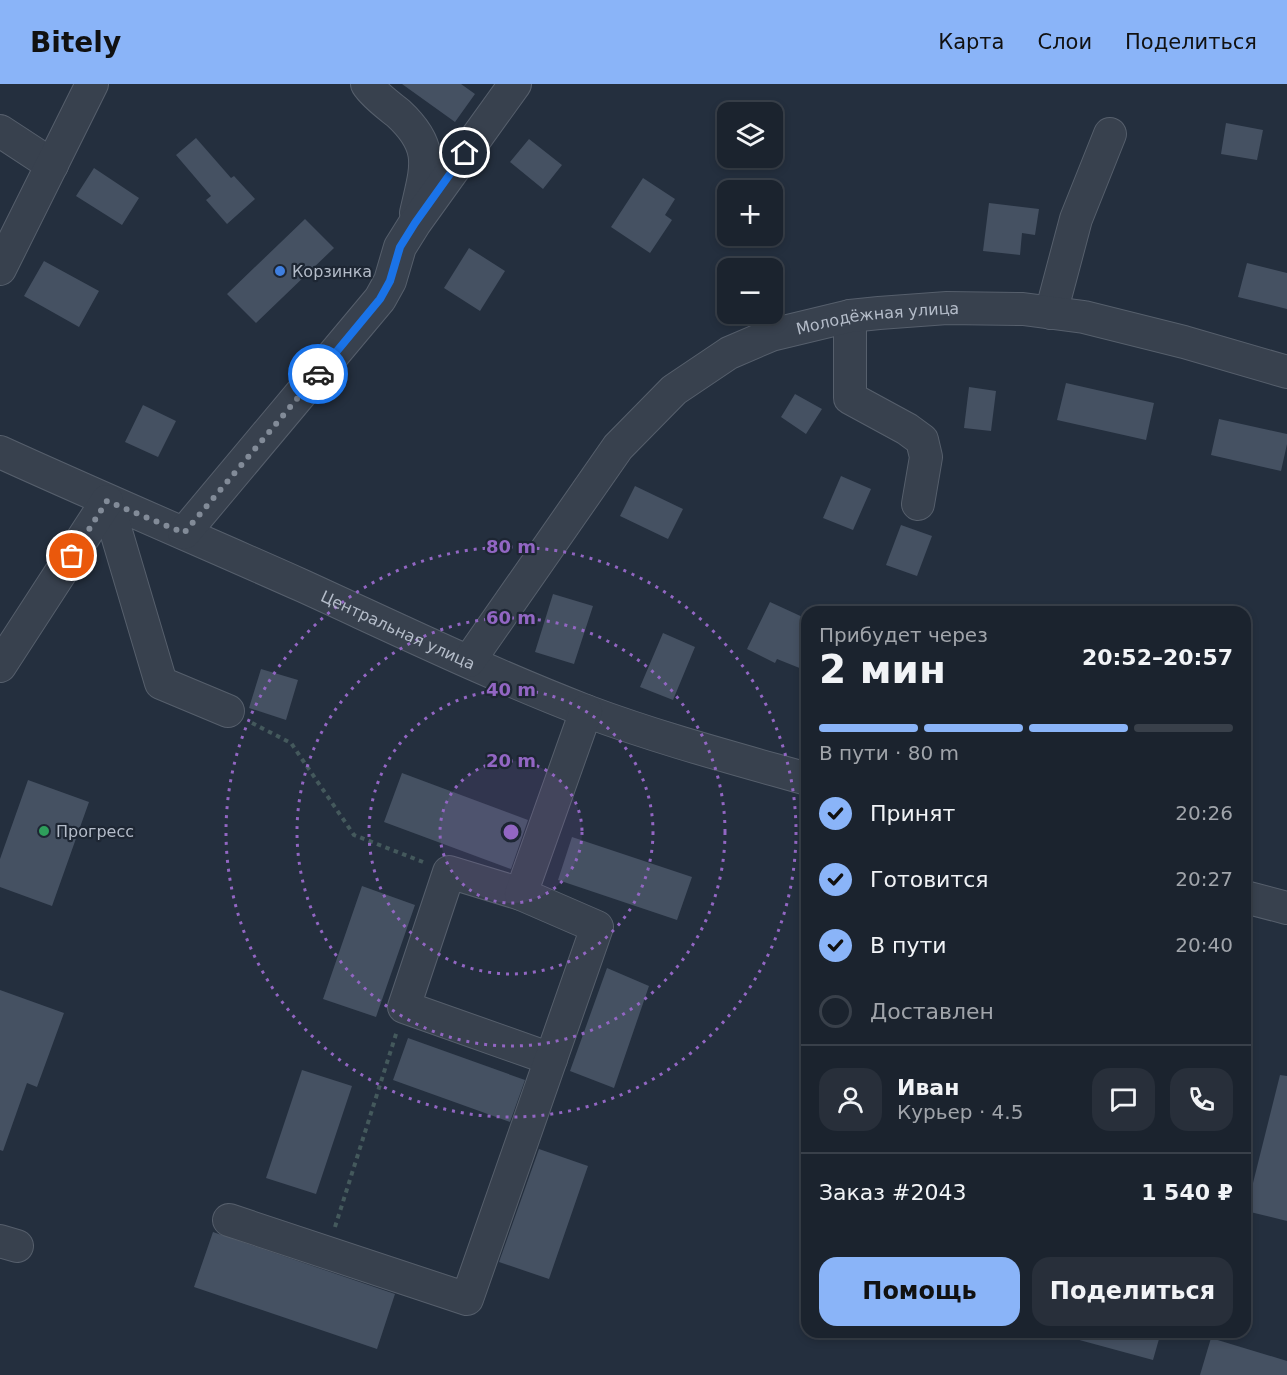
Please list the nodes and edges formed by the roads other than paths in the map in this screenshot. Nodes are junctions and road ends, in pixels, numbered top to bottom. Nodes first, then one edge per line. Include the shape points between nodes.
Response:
1 (92, 84) edge
2 (367, 84) edge
3 (515, 84) edge
4 (0, 131) edge
5 (1110, 134) dead end
6 (52, 165) junction
7 (415, 223) junction
8 (0, 269) edge
9 (1051, 313) junction
10 (850, 316) junction
11 (1287, 372) edge
12 (0, 452) edge
13 (107, 501) junction
14 (918, 504) dead end
15 (184, 533) junction
16 (469, 661) junction
17 (0, 666) edge
18 (228, 711) road end
19 (586, 711) junction
20 (801, 777) edge
21 (521, 894) junction
22 (1251, 899) edge
23 (1287, 908) edge
24 (551, 1059) junction
25 (229, 1220) dead end

1 - 6 street
2 - 7 street via 421,141 427,162
3 - 7 street
4 - 6 street
5 - 9 street via 1076,219
6 - 8 street
7 - 15 street via 400,247 380,299
9 - 10 street, Молодёжная улица via 947,308
9 - 11 street, Молодёжная улица via 1084,317
10 - 14 street via 850,398 922,440 926,457
10 - 16 street, Молодёжная улица via 771,335 729,353 674,390 618,447
12 - 13 street, Центральная улица
13 - 15 street, Центральная улица
13 - 17 street
13 - 18 street via 161,683
15 - 16 street, Центральная улица
16 - 19 street, Центральная улица
19 - 20 street, Центральная улица
19 - 21 street
21 - 24 street via 597,927
21 - 24 street via 449,872 404,1007
22 - 23 street
24 - 25 street via 467,1299

